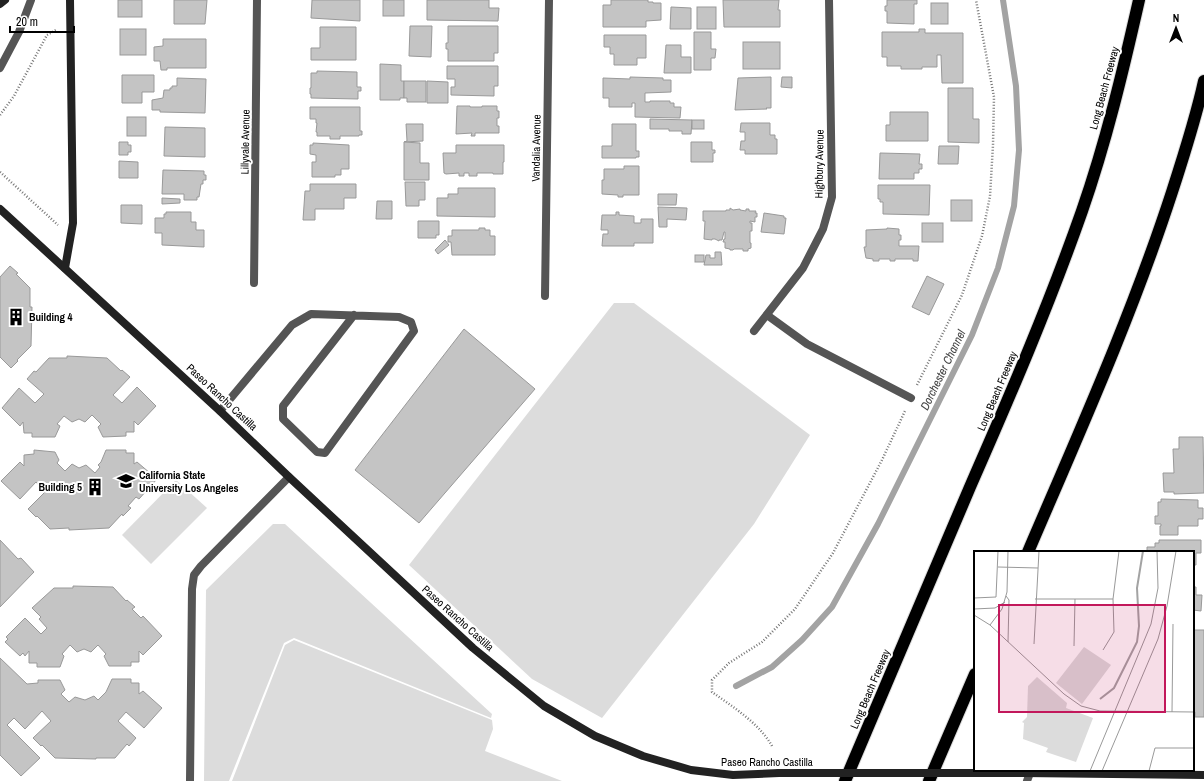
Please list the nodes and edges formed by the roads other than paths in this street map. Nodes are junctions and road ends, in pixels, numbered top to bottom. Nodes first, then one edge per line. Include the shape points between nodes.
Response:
1 (5, 0) edge
2 (31, 0) edge
3 (70, 0) edge
4 (257, 0) edge
5 (549, 0) edge
6 (829, 0) edge
7 (1139, 0) edge
8 (0, 4) edge
9 (0, 68) edge
10 (1204, 81) edge
11 (0, 209) edge
12 (65, 268) junction
13 (254, 283) dead end
14 (545, 296) dead end
15 (767, 314) junction
16 (354, 315) junction
17 (754, 330) dead end
18 (911, 398) road end
19 (220, 411) junction
20 (289, 477) junction
21 (1028, 551) edge
22 (974, 676) edge
23 (1026, 773) junction
24 (1204, 776) edge
25 (731, 778) edge
26 (190, 781) edge
27 (845, 781) edge
28 (929, 781) edge
29 (1027, 781) edge

1 - 8 street
2 - 9 street via 19,32
3 - 12 street via 73,223
4 - 13 street, Lillyvale Avenue
5 - 14 street, Vandalia Avenue
6 - 15 street, Highbury Avenue via 832,197 823,229 802,268
7 - 27 highway, Long Beach Freeway via 1105,138 1051,295
10 - 21 highway via 1183,159 1155,245 1126,321
11 - 12 street, Paseo Rancho Castilla
12 - 19 street, Paseo Rancho Castilla
15 - 17 street, Highbury Avenue
15 - 18 street via 807,344
16 - 16 street via 399,317 411,322 414,331 325,453 317,452 283,419 283,406
16 - 19 street via 311,314 292,325
19 - 20 street, Paseo Rancho Castilla
20 - 25 street, Paseo Rancho Castilla via 473,648 544,706 595,736 643,756
20 - 26 street via 194,575
22 - 28 highway
23 - 24 street, Paseo Rancho Castilla
23 - 25 street, Paseo Rancho Castilla, bridge via 779,773
23 - 29 street

